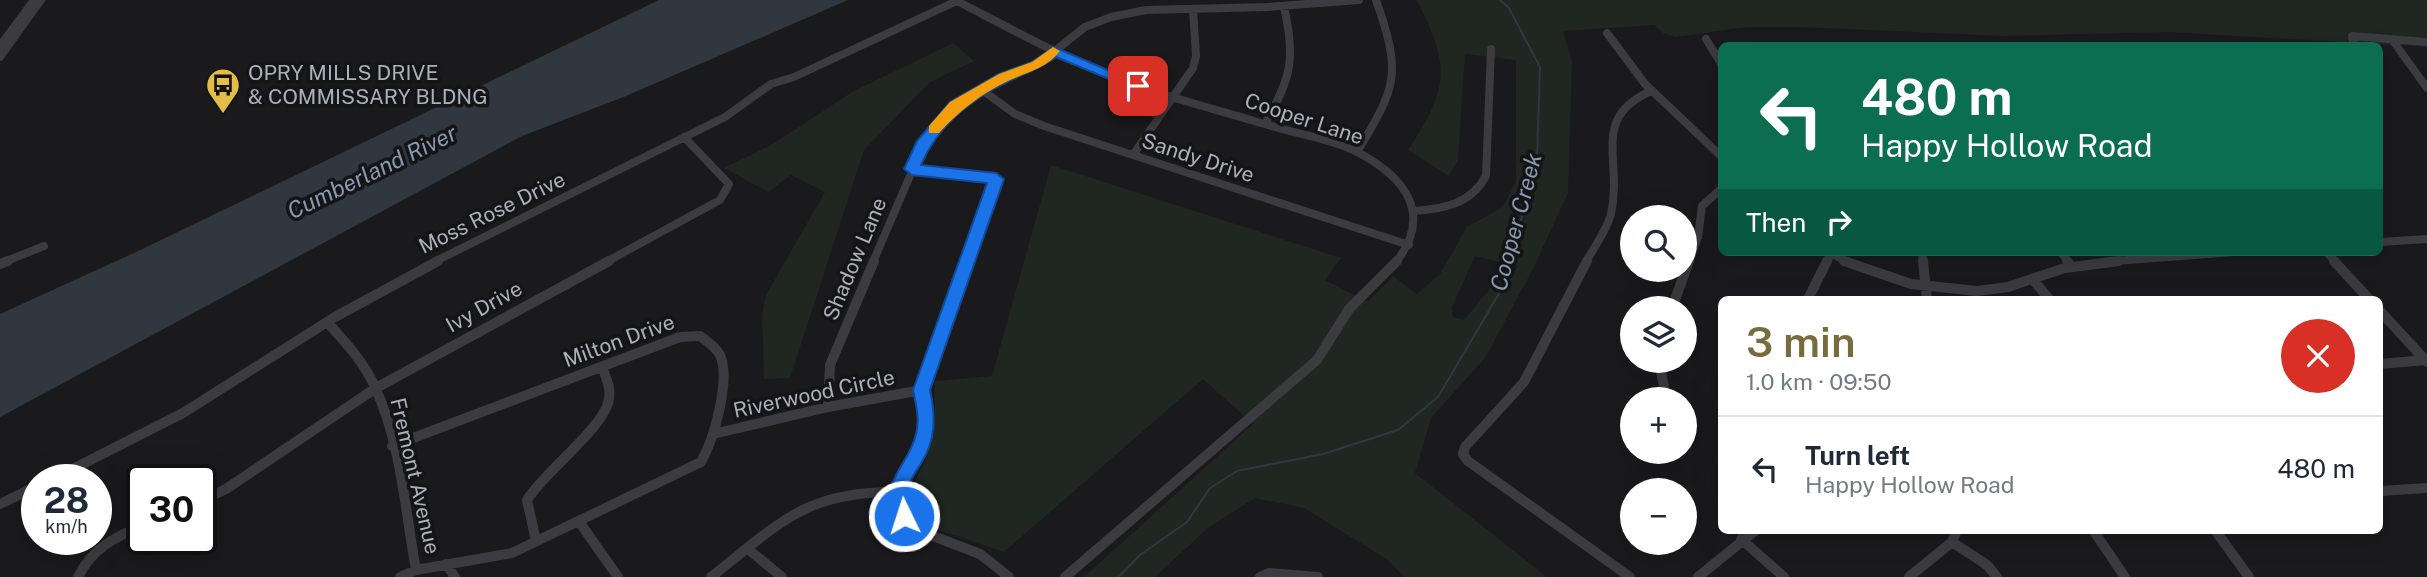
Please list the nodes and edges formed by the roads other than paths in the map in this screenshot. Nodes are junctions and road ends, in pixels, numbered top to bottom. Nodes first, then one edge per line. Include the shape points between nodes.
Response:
1 (34, 0) edge
2 (41, 0) edge
3 (1359, 0) edge
4 (1376, 0) edge
5 (958, 1) edge
6 (1284, 7) junction
7 (1193, 9) junction
8 (1607, 33) dead end
9 (1706, 39) dead end
10 (2353, 41) edge
11 (2393, 41) junction
12 (2427, 42) edge
13 (0, 46) edge
14 (1491, 49) dead end
15 (1054, 51) junction
16 (0, 57) edge
17 (1718, 58) edge
18 (2427, 88) edge
19 (982, 90) junction
20 (1651, 91) junction
21 (1175, 96) junction
22 (1265, 124) junction
23 (684, 137) junction
24 (1357, 152) junction
25 (1718, 153) edge
26 (1133, 155) junction
27 (912, 169) junction
28 (1718, 192) edge
29 (1414, 211) junction
30 (2427, 239) edge
31 (2383, 242) edge
32 (1409, 245) junction
33 (44, 246) dead end
34 (1829, 256) edge
35 (1837, 256) edge
36 (1922, 256) edge
37 (2064, 256) edge
38 (2187, 256) edge
39 (2330, 256) edge
40 (0, 264) edge
41 (2071, 266) junction
42 (2034, 281) junction
43 (1926, 286) junction
44 (1676, 296) edge
45 (1809, 296) edge
46 (1927, 296) edge
47 (2046, 296) edge
48 (2366, 296) edge
49 (2383, 314) edge
50 (327, 322) junction
51 (2426, 361) edge
52 (2383, 364) edge
53 (601, 367) junction
54 (376, 388) junction
55 (922, 390) junction
56 (828, 407) junction
57 (713, 434) junction
58 (392, 446) junction
59 (83, 464) edge
60 (2427, 488) edge
61 (2383, 491) edge
62 (898, 492) junction
63 (217, 493) edge
64 (21, 494) edge
65 (0, 504) edge
66 (580, 523) junction
67 (126, 532) edge
68 (1749, 534) edge
69 (1955, 534) edge
70 (2096, 534) edge
71 (2218, 534) edge
72 (1741, 539) junction
73 (536, 541) junction
74 (1952, 542) junction
75 (748, 549) junction
76 (446, 564) junction
77 (416, 570) junction
78 (78, 577) edge
79 (400, 577) edge
80 (455, 577) edge
81 (618, 577) edge
82 (711, 577) edge
83 (782, 577) edge
84 (1009, 577) edge
85 (1065, 577) edge
86 (1260, 577) edge
87 (1318, 577) edge
88 (1630, 577) edge
89 (1698, 577) edge
90 (1784, 577) edge
91 (1909, 577) edge
92 (1997, 577) edge
93 (2125, 577) edge
94 (2249, 577) edge

1 - 13 street
2 - 16 street
3 - 6 street, Shadow Lane
4 - 24 street via 1396,60 1394,88
5 - 15 street, Cooper Lane
5 - 23 street, Moss Rose Drive via 771,84 725,117
6 - 7 street, Shadow Lane
6 - 22 street via 1294,61 1290,81
7 - 15 street, Shadow Lane via 1132,12 1095,22
7 - 21 street via 1196,56
8 - 20 street
9 - 17 street
10 - 11 street
11 - 12 street
11 - 18 street
14 - 29 street via 1485,177 1469,199
15 - 19 street, Shadow Lane via 1037,65
15 - 21 street, Cooper Lane via 1138,86
19 - 26 street, Sandy Drive via 1025,118
19 - 27 street, Shadow Lane via 955,106 936,126
20 - 25 street
20 - 88 street via 1629,101 1617,113 1613,124 1615,200 1610,217 1545,345 1524,382 1465,447 1464,454
21 - 22 street, Cooper Lane
21 - 26 street
22 - 24 street, Cooper Lane
23 - 50 street, Moss Rose Drive via 409,275
23 - 54 street, Ivy Drive via 729,184 720,200
24 - 29 street, Cooper Lane via 1398,180
26 - 32 street, Sandy Drive
27 - 55 street via 996,179
27 - 56 street, Shadow Lane via 830,365
28 - 44 street via 1702,206 1698,237
29 - 32 street
30 - 31 street
32 - 85 street via 1340,320 1329,345 1296,381
33 - 40 street
34 - 45 street
35 - 43 street via 1876,274
36 - 43 street
37 - 41 street
38 - 41 street
39 - 48 street
41 - 42 street
42 - 43 street via 1964,291
42 - 47 street
43 - 46 street
49 - 51 street
50 - 54 street, Fremont Avenue via 356,355
50 - 59 street, Moss Rose Drive via 183,413
51 - 52 street
53 - 57 street, Milton Drive via 680,337 700,336 720,354 723,370
53 - 58 street, Milton Drive
53 - 73 street via 610,389 601,419 527,500
54 - 58 street, Fremont Avenue
54 - 63 street, Ivy Drive
55 - 56 street, Riverwood Circle
55 - 62 street via 925,434
56 - 57 street, Riverwood Circle
57 - 66 street, Milton Drive via 701,462
58 - 77 street, Fremont Avenue
60 - 61 street
62 - 75 street via 845,493 821,500
62 - 84 street via 904,516 916,528 935,540 989,559
64 - 65 street
66 - 73 street, Milton Drive
66 - 81 street
67 - 78 street via 95,551
68 - 72 street
69 - 74 street
70 - 93 street
71 - 94 street
72 - 89 street
72 - 90 street
73 - 76 street, Milton Drive via 512,553
74 - 91 street
74 - 92 street
75 - 82 street
75 - 83 street
76 - 77 street, Milton Drive
76 - 80 street
77 - 79 street, Milton Drive
86 - 87 street via 1269,573

